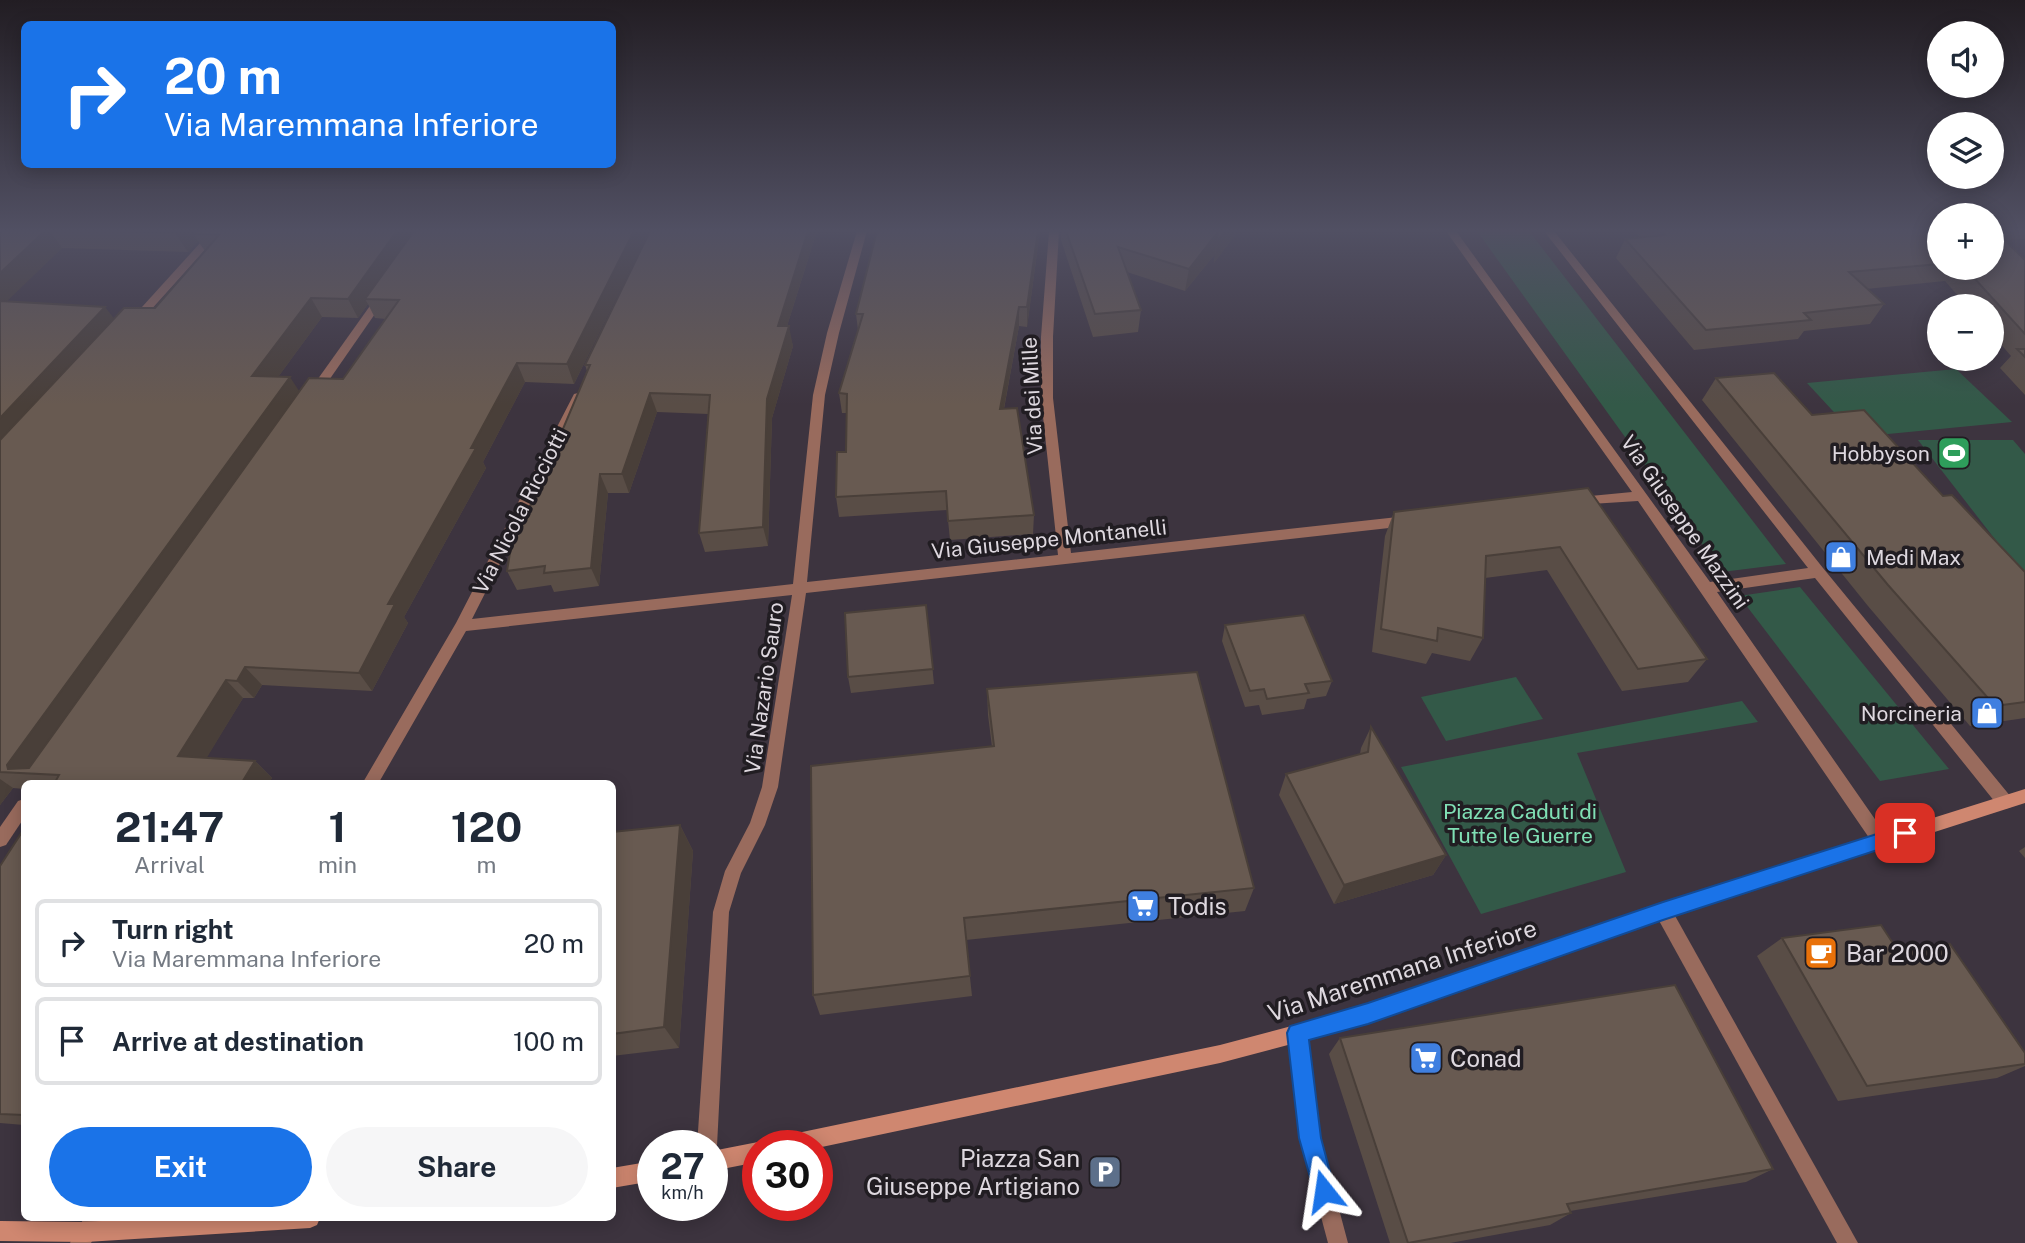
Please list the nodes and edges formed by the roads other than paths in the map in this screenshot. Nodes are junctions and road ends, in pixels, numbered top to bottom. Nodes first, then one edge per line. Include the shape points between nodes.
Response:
1 (164, 289) edge
2 (387, 289) edge
3 (845, 289) edge
4 (1050, 289) edge
5 (1493, 289) edge
6 (1595, 289) edge
7 (123, 334) edge
8 (584, 383) edge
9 (309, 400) edge
10 (1641, 496) junction
11 (1572, 503) edge
12 (1421, 520) edge
13 (1065, 558) junction
14 (1818, 572) junction
15 (800, 587) junction
16 (1707, 588) junction
17 (462, 626) junction
18 (372, 780) edge
19 (2025, 796) edge
20 (2005, 802) junction
21 (21, 810) edge
22 (0, 841) edge
23 (1880, 841) junction
24 (1663, 911) junction
25 (1297, 1033) junction
26 (708, 1130) edge
27 (833, 1135) edge
28 (637, 1174) edge
29 (616, 1177) edge
30 (259, 1221) edge
31 (0, 1231) edge
32 (87, 1231) edge
33 (1338, 1243) edge
34 (1848, 1243) edge

1 - 7 street
2 - 9 street
3 - 15 street, Via Nazario Sauro via 819,394
4 - 13 street, Via dei Mille via 1047,398
5 - 10 street, Via Giuseppe Mazzini
6 - 14 street
8 - 17 street, Via Nicola Ricciotti
10 - 11 street
10 - 16 street, Via Giuseppe Mazzini
12 - 13 street, Via Giuseppe Montanelli
13 - 15 street, Via Giuseppe Montanelli
14 - 16 street
14 - 20 street
15 - 17 street, Via Giuseppe Montanelli
15 - 26 street, Via Nazario Sauro via 770,787 720,912
16 - 23 street, Via Giuseppe Mazzini
17 - 18 street, Via Nicola Ricciotti
19 - 20 main road, Via Maremmana Inferiore
20 - 23 main road, Via Maremmana Inferiore
21 - 22 street
23 - 24 main road, Via Maremmana Inferiore
24 - 25 main road, Via Maremmana Inferiore
24 - 34 street
25 - 27 main road, Via Maremmana Inferiore via 1220,1054
25 - 33 street via 1310,1138
28 - 29 main road
30 - 32 main road
31 - 32 main road

